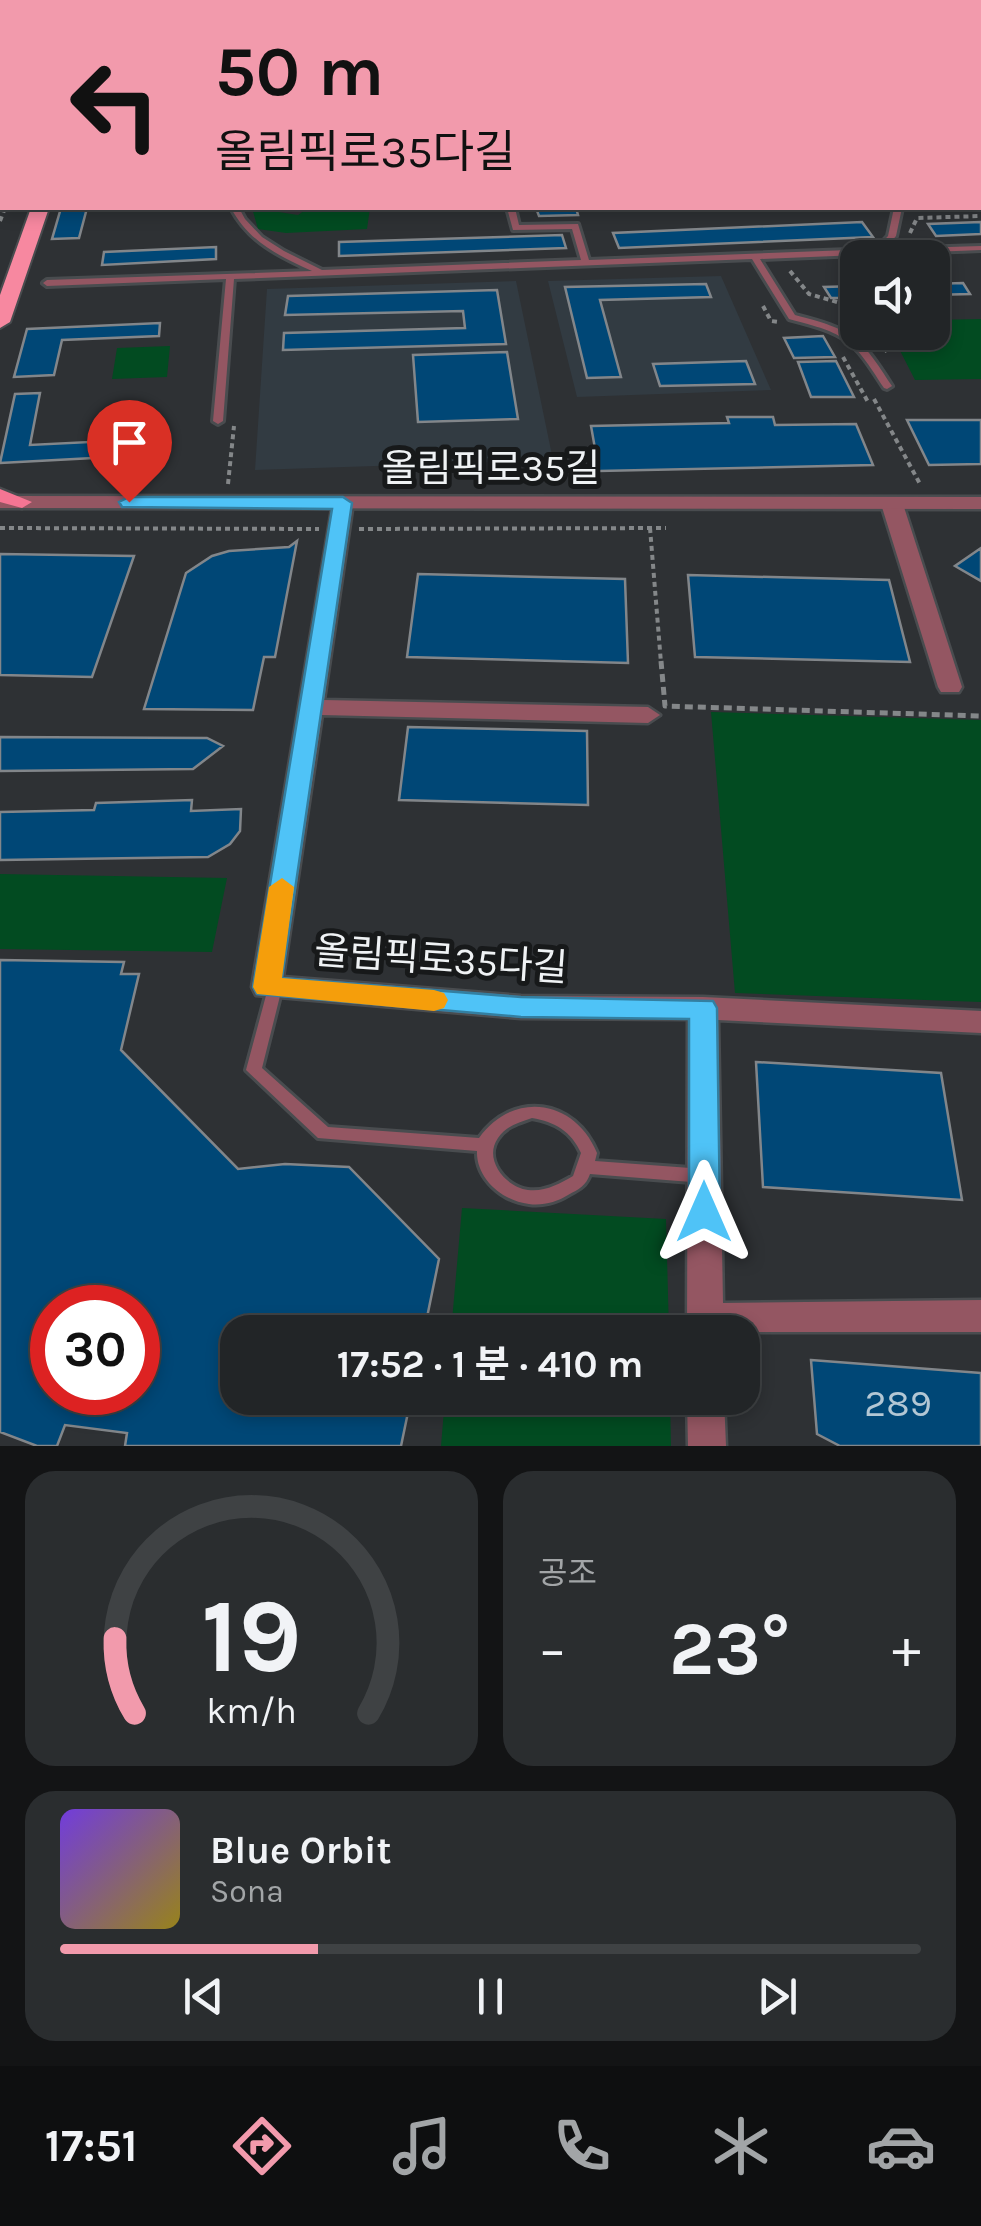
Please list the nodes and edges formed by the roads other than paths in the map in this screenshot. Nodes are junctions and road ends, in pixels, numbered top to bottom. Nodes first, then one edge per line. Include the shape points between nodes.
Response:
1 (39, 210) edge
2 (236, 210) edge
3 (511, 210) edge
4 (898, 210) edge
5 (892, 236) junction
6 (888, 240) edge
7 (903, 240) edge
8 (981, 248) edge
9 (950, 249) edge
10 (840, 253) edge
11 (285, 255) junction
12 (754, 256) junction
13 (586, 263) junction
14 (326, 273) junction
15 (256, 275) junction
16 (230, 276) junction
17 (47, 283) dead end
18 (0, 322) edge
19 (887, 386) dead end
20 (218, 422) dead end
21 (6, 502) edge
22 (981, 503) edge
23 (892, 504) junction
24 (336, 520) junction
25 (950, 687) dead end
26 (308, 708) junction
27 (648, 715) dead end
28 (275, 988) junction
29 (703, 1008) junction
30 (981, 1022) edge
31 (484, 1145) junction
32 (587, 1167) junction
33 (704, 1176) junction
34 (705, 1315) edge
35 (981, 1316) edge
36 (760, 1324) edge
37 (706, 1415) edge
38 (707, 1446) edge

1 - 18 highway
2 - 11 lane via 244,227
3 - 13 lane via 516,228 575,226
4 - 5 lane
5 - 6 lane
5 - 7 lane
8 - 9 lane
10 - 12 lane
11 - 14 lane
11 - 15 lane
12 - 13 lane
12 - 19 lane via 792,317 836,328 860,343
13 - 14 lane
14 - 15 lane
15 - 16 lane
16 - 17 lane
16 - 20 lane
21 - 24 street, 올림픽로35길
22 - 23 street, 올림픽로35길
23 - 24 street, 올림픽로35길
23 - 25 street
24 - 26 street, 올림픽로35다길
26 - 27 street
26 - 28 street, 올림픽로35다길 via 267,987
28 - 29 street, 올림픽로35다길 via 521,1007
28 - 31 lane via 254,1070 324,1133
29 - 30 street, 올림픽로35다길
29 - 33 street
31 - 32 lane via 488,1174 499,1186 533,1198 568,1190
31 - 32 lane via 490,1132 515,1116 547,1114 563,1119 584,1140
32 - 33 lane
33 - 34 street
35 - 36 street
37 - 38 street

